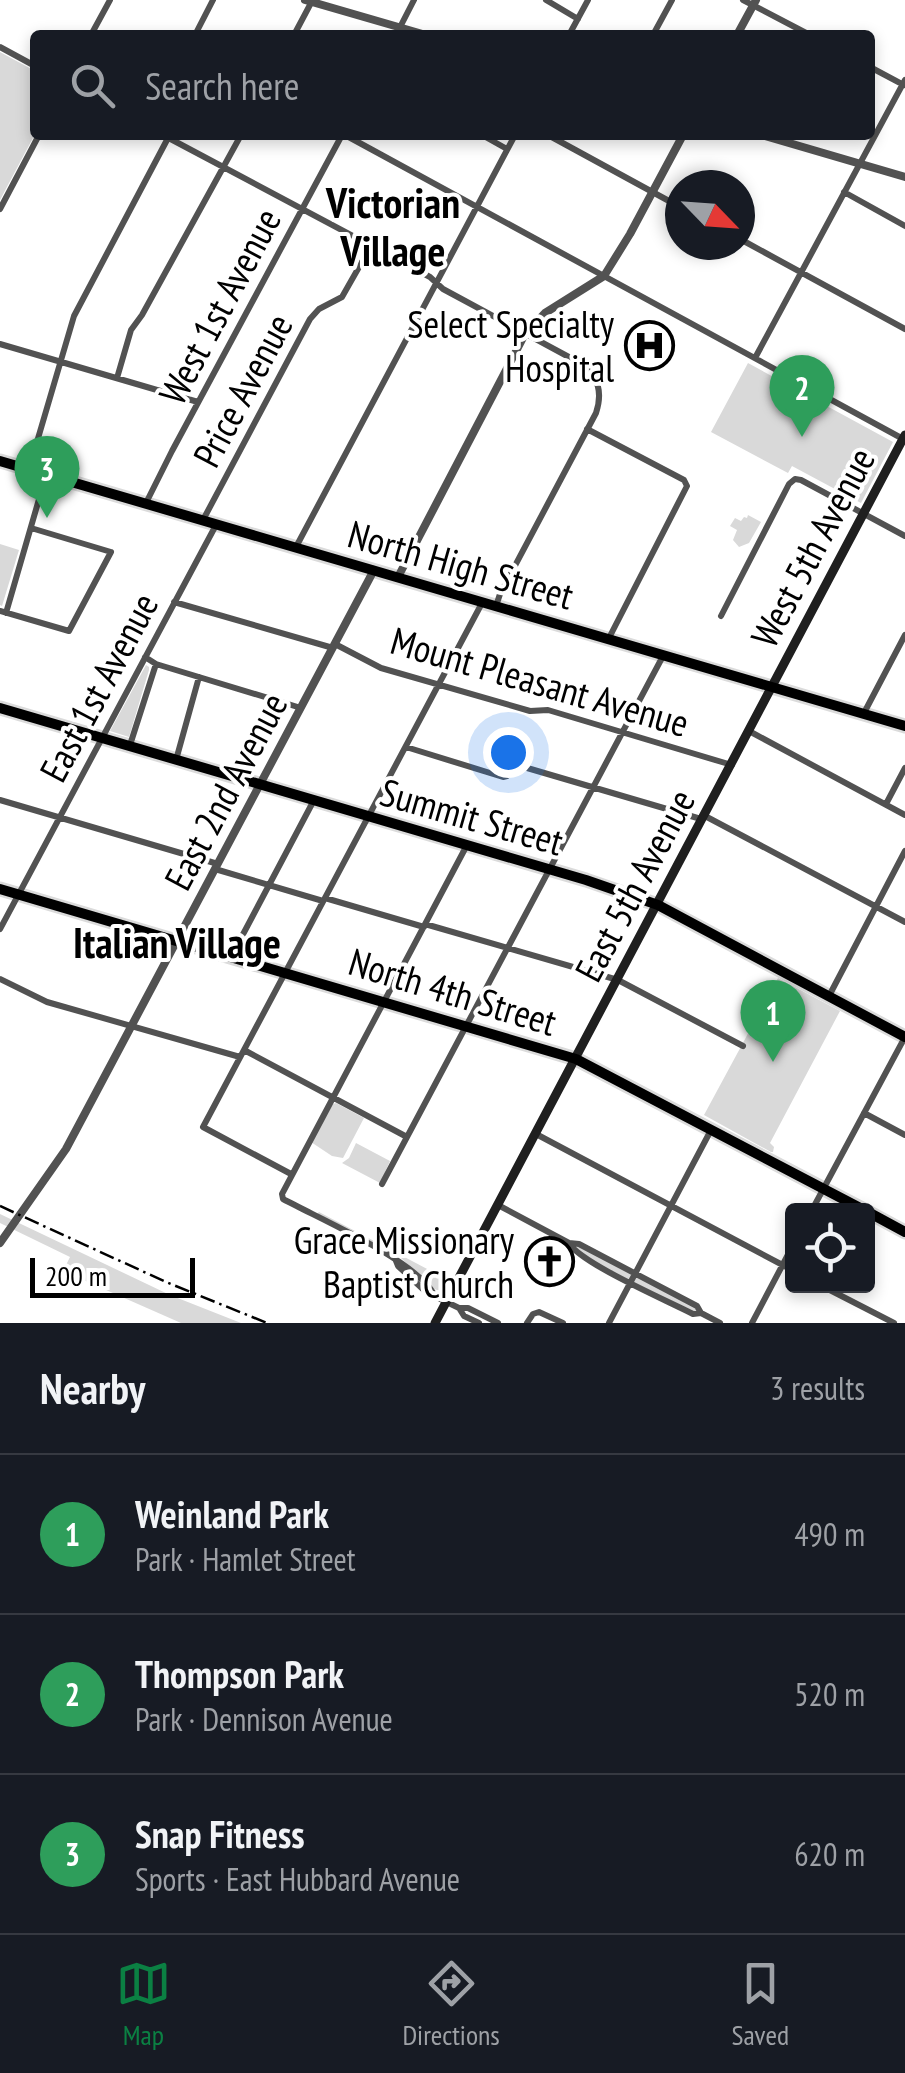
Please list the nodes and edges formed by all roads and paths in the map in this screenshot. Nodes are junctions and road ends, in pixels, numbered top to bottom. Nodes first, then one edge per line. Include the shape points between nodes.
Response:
1 (110, 0) edge
2 (214, 0) edge
3 (414, 0) edge
4 (546, 0) edge
5 (588, 0) edge
6 (672, 0) edge
7 (743, 0) edge
8 (310, 1) edge
9 (754, 3) edge
10 (578, 19) junction
11 (95, 30) edge
12 (198, 30) edge
13 (296, 30) edge
14 (395, 30) edge
15 (399, 30) edge
16 (572, 30) edge
17 (656, 30) edge
18 (740, 30) edge
19 (801, 30) edge
20 (0, 47) edge
21 (30, 63) edge
22 (875, 69) edge
23 (904, 83) edge
24 (875, 136) edge
25 (36, 140) edge
26 (164, 140) edge
27 (173, 140) edge
28 (238, 140) edge
29 (340, 140) edge
30 (352, 140) edge
31 (491, 140) edge
32 (513, 140) edge
33 (557, 140) edge
34 (681, 140) edge
35 (779, 140) edge
36 (873, 140) edge
37 (508, 149) junction
38 (860, 164) junction
39 (223, 167) junction
40 (905, 177) edge
41 (653, 192) junction
42 (844, 192) junction
43 (665, 199) edge
44 (476, 207) junction
45 (0, 208) edge
46 (301, 210) junction
47 (905, 226) edge
48 (371, 246) junction
49 (755, 248) edge
50 (801, 273) junction
51 (604, 276) junction
52 (437, 283) junction
53 (905, 330) edge
54 (525, 334) junction
55 (0, 344) edge
56 (755, 358) junction
57 (61, 362) junction
58 (116, 378) junction
59 (198, 402) junction
60 (587, 429) junction
61 (904, 438) edge
62 (0, 460) edge
63 (28, 469) junction
64 (47, 474) junction
65 (146, 503) junction
66 (864, 513) junction
67 (203, 520) junction
68 (216, 524) junction
69 (30, 528) junction
70 (905, 536) edge
71 (296, 547) junction
72 (374, 570) junction
73 (398, 577) junction
74 (174, 602) junction
75 (483, 602) junction
76 (496, 606) junction
77 (3, 612) edge
78 (721, 616) dead end
79 (905, 635) edge
80 (609, 638) junction
81 (334, 646) junction
82 (664, 654) junction
83 (145, 657) junction
84 (156, 664) junction
85 (199, 677) junction
86 (438, 685) junction
87 (773, 686) junction
88 (276, 699) junction
89 (0, 708) edge
90 (301, 708) junction
91 (864, 714) junction
92 (905, 726) edge
93 (622, 732) junction
94 (750, 732) junction
95 (102, 738) junction
96 (252, 745) dead end
97 (130, 747) junction
98 (406, 747) junction
99 (176, 760) junction
100 (732, 765) junction
101 (905, 768) edge
102 (260, 785) junction
103 (594, 788) junction
104 (0, 800) edge
105 (314, 800) junction
106 (886, 804) junction
107 (905, 814) edge
108 (369, 816) junction
109 (60, 818) junction
110 (704, 818) junction
111 (467, 845) junction
112 (905, 851) edge
113 (216, 866) junction
114 (550, 870) junction
115 (270, 885) junction
116 (0, 888) edge
117 (18, 894) junction
118 (324, 900) junction
119 (658, 905) junction
120 (876, 906) junction
121 (905, 922) edge
122 (424, 925) junction
123 (0, 929) edge
124 (176, 941) junction
125 (508, 948) junction
126 (231, 956) junction
127 (285, 973) junction
128 (0, 980) edge
129 (618, 980) junction
130 (828, 996) junction
131 (384, 1002) junction
132 (132, 1024) junction
133 (466, 1026) junction
134 (905, 1037) edge
135 (743, 1046) dead end
136 (242, 1053) junction
137 (576, 1059) junction
138 (332, 1097) junction
139 (864, 1113) junction
140 (711, 1130) junction
141 (536, 1134) junction
142 (905, 1134) edge
143 (407, 1138) junction
144 (292, 1174) junction
145 (382, 1184) dead end
146 (824, 1189) junction
147 (816, 1203) edge
148 (851, 1203) edge
149 (498, 1205) junction
150 (671, 1206) junction
151 (875, 1216) edge
152 (905, 1232) edge
153 (0, 1243) edge
154 (569, 1243) junction
155 (785, 1261) edge
156 (783, 1265) junction
157 (635, 1274) junction
158 (630, 1283) junction
159 (836, 1293) edge
160 (447, 1302) junction
161 (460, 1308) junction
162 (701, 1313) junction
163 (436, 1323) edge
164 (478, 1323) edge
165 (498, 1323) edge
166 (527, 1323) edge
167 (563, 1323) edge
168 (609, 1323) edge
169 (720, 1323) edge
170 (752, 1323) edge
171 (894, 1323) edge

1 - 11 street
2 - 12 street
3 - 15 street
4 - 10 street
5 - 10 street
6 - 17 street
7 - 9 street
8 - 13 street
8 - 14 street
9 - 18 street
9 - 19 street
10 - 16 street
20 - 21 street
22 - 23 street
23 - 24 street
25 - 45 street
26 - 57 street via 78,308
27 - 39 street
28 - 39 street
29 - 46 street, West 1st Avenue
30 - 44 street
31 - 37 street
32 - 37 street
33 - 41 street
34 - 41 street
35 - 38 street
36 - 38 street
37 - 44 street
38 - 40 street
38 - 42 street
39 - 46 street
39 - 58 street via 131,330
41 - 43 street
41 - 51 street
42 - 47 street
42 - 50 street
44 - 51 street
44 - 52 street
46 - 48 street
46 - 59 street, West 1st Avenue
48 - 52 street
48 - 67 street, Price Avenue via 342,297 310,318
49 - 50 street
50 - 53 street
50 - 56 street
51 - 54 street via 544,313
51 - 56 street
52 - 54 street
52 - 71 street
54 - 60 street via 586,367 598,384 598,406
54 - 73 street
55 - 57 street
56 - 61 street
57 - 58 street
57 - 63 street
58 - 59 street
59 - 65 street, West 1st Avenue
60 - 76 street
60 - 80 street via 686,484
61 - 66 main road, West 5th Avenue
62 - 63 main road, North High Street
63 - 64 main road, North High Street
64 - 65 main road, North High Street
64 - 69 street
65 - 67 main road, North High Street
66 - 70 street
66 - 78 street via 795,479
66 - 87 main road, West 5th Avenue
67 - 68 main road, North High Street
68 - 71 main road, North High Street
68 - 74 street, East 1st Avenue
69 - 77 street
69 - 77 street via 111,552 69,631
71 - 72 main road, North High Street
72 - 73 main road, North High Street
72 - 81 street, East 2nd Avenue
73 - 75 main road, North High Street
74 - 81 street, Mount Pleasant Avenue
74 - 83 street, East 1st Avenue
75 - 76 main road, North High Street
75 - 86 street
76 - 80 main road, North High Street
79 - 91 street
80 - 82 main road, North High Street
81 - 86 street, Mount Pleasant Avenue
81 - 90 street, East 2nd Avenue
82 - 87 main road, North High Street
82 - 93 street
83 - 84 street
83 - 95 street, East 1st Avenue
84 - 85 street
84 - 97 street
85 - 88 street
85 - 99 street
86 - 93 street, Mount Pleasant Avenue
86 - 98 street
87 - 91 main road, North High Street
87 - 94 main road, East 5th Avenue
88 - 90 street
88 - 96 street
89 - 95 main road, Summit Street
90 - 102 street, East 2nd Avenue
91 - 92 main road, North High Street
93 - 100 street, Mount Pleasant Avenue
93 - 103 street
94 - 100 main road, East 5th Avenue
94 - 106 street
95 - 97 main road, Summit Street
95 - 109 street, East 1st Avenue
97 - 99 main road, Summit Street
98 - 103 street via 504,776 515,764
98 - 108 street
99 - 102 main road, Summit Street
100 - 110 main road, East 5th Avenue
101 - 106 street
102 - 105 main road, Summit Street
102 - 113 street, East 2nd Avenue
103 - 110 street
103 - 114 street
104 - 109 street
105 - 108 main road, Summit Street
105 - 115 street
106 - 107 street
108 - 111 main road, Summit Street
108 - 118 street
109 - 113 street
109 - 117 street, East 1st Avenue
110 - 119 main road, East 5th Avenue
110 - 120 street
111 - 114 main road, Summit Street
111 - 122 street
112 - 120 street
113 - 115 street
113 - 124 street, East 2nd Avenue
114 - 119 main road, Summit Street
114 - 125 street
115 - 118 street
115 - 126 street
116 - 117 main road, North 4th Street
117 - 123 street, East 1st Avenue
117 - 124 main road, North 4th Street
118 - 122 street
118 - 127 street
119 - 129 main road, East 5th Avenue
119 - 130 main road, Summit Street
120 - 121 street
120 - 130 street
122 - 125 street
122 - 131 street
124 - 126 main road, North 4th Street
124 - 132 street, East 2nd Avenue
125 - 129 street
125 - 133 street
126 - 127 main road, North 4th Street
127 - 131 main road, North 4th Street
127 - 136 street
128 - 132 street via 47,1002
129 - 135 street
129 - 137 main road, East 5th Avenue
130 - 134 main road, Summit Street
131 - 133 main road, North 4th Street
131 - 138 street
132 - 136 street
132 - 153 street, East 2nd Avenue via 65,1150
133 - 137 main road, North 4th Street
133 - 143 street
134 - 139 street
136 - 138 street
136 - 144 street via 203,1127
137 - 140 main road, North 4th Street
137 - 141 main road, East 5th Avenue
138 - 143 street
138 - 144 street
139 - 142 street
139 - 146 street
140 - 146 main road, North 4th Street
140 - 150 street
141 - 149 main road, East 5th Avenue
141 - 150 street
143 - 145 street
144 - 160 street via 283,1199 404,1264
146 - 147 street
146 - 148 main road, North 4th Street
149 - 154 street
149 - 160 main road, East 5th Avenue
150 - 156 street
150 - 157 street
151 - 152 main road, North 4th Street
154 - 157 street
154 - 158 street
155 - 156 street
156 - 170 street
157 - 158 street
157 - 162 street
158 - 162 street
158 - 168 street
159 - 171 street
160 - 161 street
160 - 163 main road, East 5th Avenue
161 - 164 street
161 - 165 street
162 - 169 street
166 - 167 street via 540,1312

